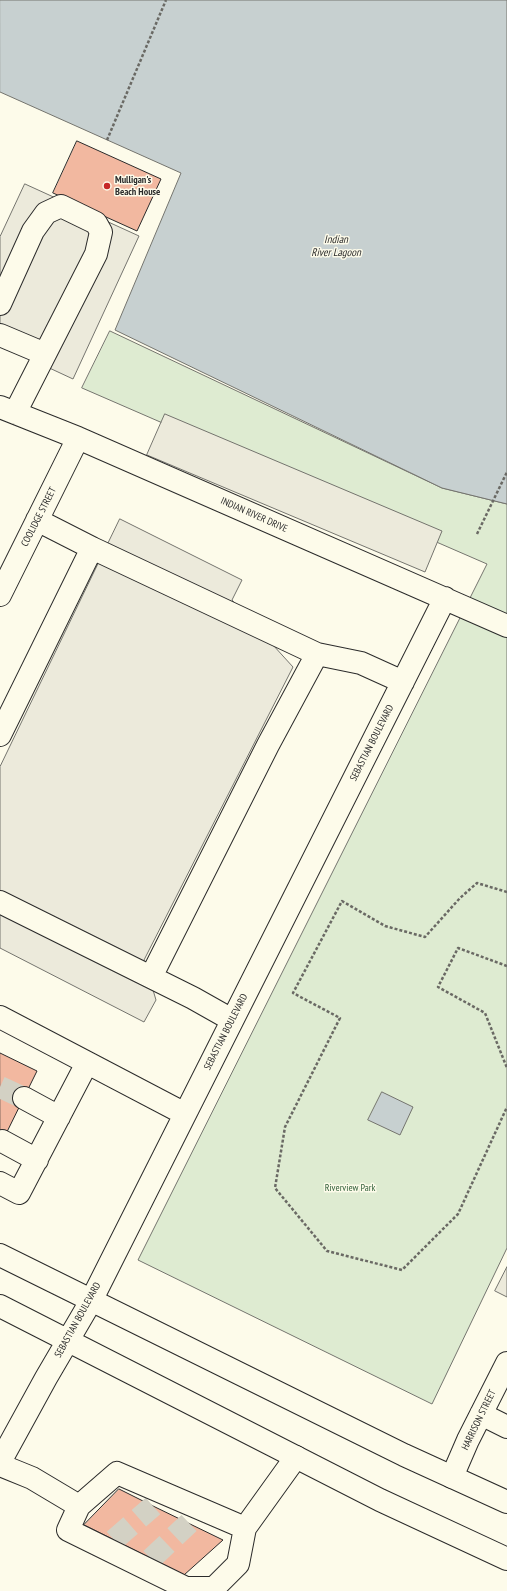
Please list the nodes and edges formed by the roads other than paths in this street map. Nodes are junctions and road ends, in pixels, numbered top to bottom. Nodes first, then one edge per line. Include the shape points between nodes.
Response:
1 (0, 304) edge
2 (0, 335) edge
3 (45, 354) junction
4 (8, 410) edge
5 (78, 438) junction
6 (37, 520) junction
7 (92, 548) junction
8 (0, 595) edge
9 (445, 598) junction
10 (507, 626) edge
11 (317, 654) junction
12 (402, 682) junction
13 (0, 735) edge
14 (0, 902) edge
15 (151, 978) junction
16 (0, 1017) edge
17 (232, 1020) junction
18 (88, 1063) junction
19 (24, 1098) tunnel mouth
20 (185, 1114) junction
21 (59, 1117) junction
22 (2, 1141) dead end
23 (37, 1160) junction
24 (0, 1183) edge
25 (0, 1255) edge
26 (91, 1301) junction
27 (0, 1306) edge
28 (68, 1341) junction
29 (507, 1363) edge
30 (481, 1414) junction
31 (507, 1427) edge
32 (296, 1457) junction
33 (0, 1463) edge
34 (452, 1477) junction
35 (507, 1502) edge
36 (79, 1506) junction
37 (245, 1528) junction
38 (507, 1559) edge

1 - 3 street via 33,231 46,213 60,206 96,223 101,232 96,254
2 - 3 street
3 - 4 street
4 - 5 street, INDIAN RIVER DRIVE
5 - 6 street, COOLIDGE STREET
5 - 9 street, INDIAN RIVER DRIVE
6 - 7 street
6 - 8 street, COOLIDGE STREET
7 - 11 street
7 - 13 street
9 - 10 street, INDIAN RIVER DRIVE
9 - 12 street, SEBASTIAN BOULEVARD
11 - 12 street via 361,663
11 - 15 street via 268,745
12 - 17 street, SEBASTIAN BOULEVARD
14 - 15 street
15 - 17 street
16 - 18 street
17 - 20 street, SEBASTIAN BOULEVARD
18 - 20 street
18 - 21 street
19 - 21 street
20 - 26 street, SEBASTIAN BOULEVARD
21 - 23 street
22 - 23 street
23 - 24 street via 19,1193
25 - 26 street
26 - 28 street, SEBASTIAN BOULEVARD
26 - 34 street
27 - 28 street
28 - 32 street
28 - 33 street, SEBASTIAN BOULEVARD
29 - 30 street, HARRISON STREET
30 - 31 street
30 - 34 street, HARRISON STREET
32 - 37 street
32 - 38 street via 380,1500
33 - 36 street via 32,1478
34 - 35 street
36 - 37 street via 117,1473 159,1500 197,1517
36 - 37 street via 68,1530 109,1544 146,1562 186,1588 214,1588 238,1564

